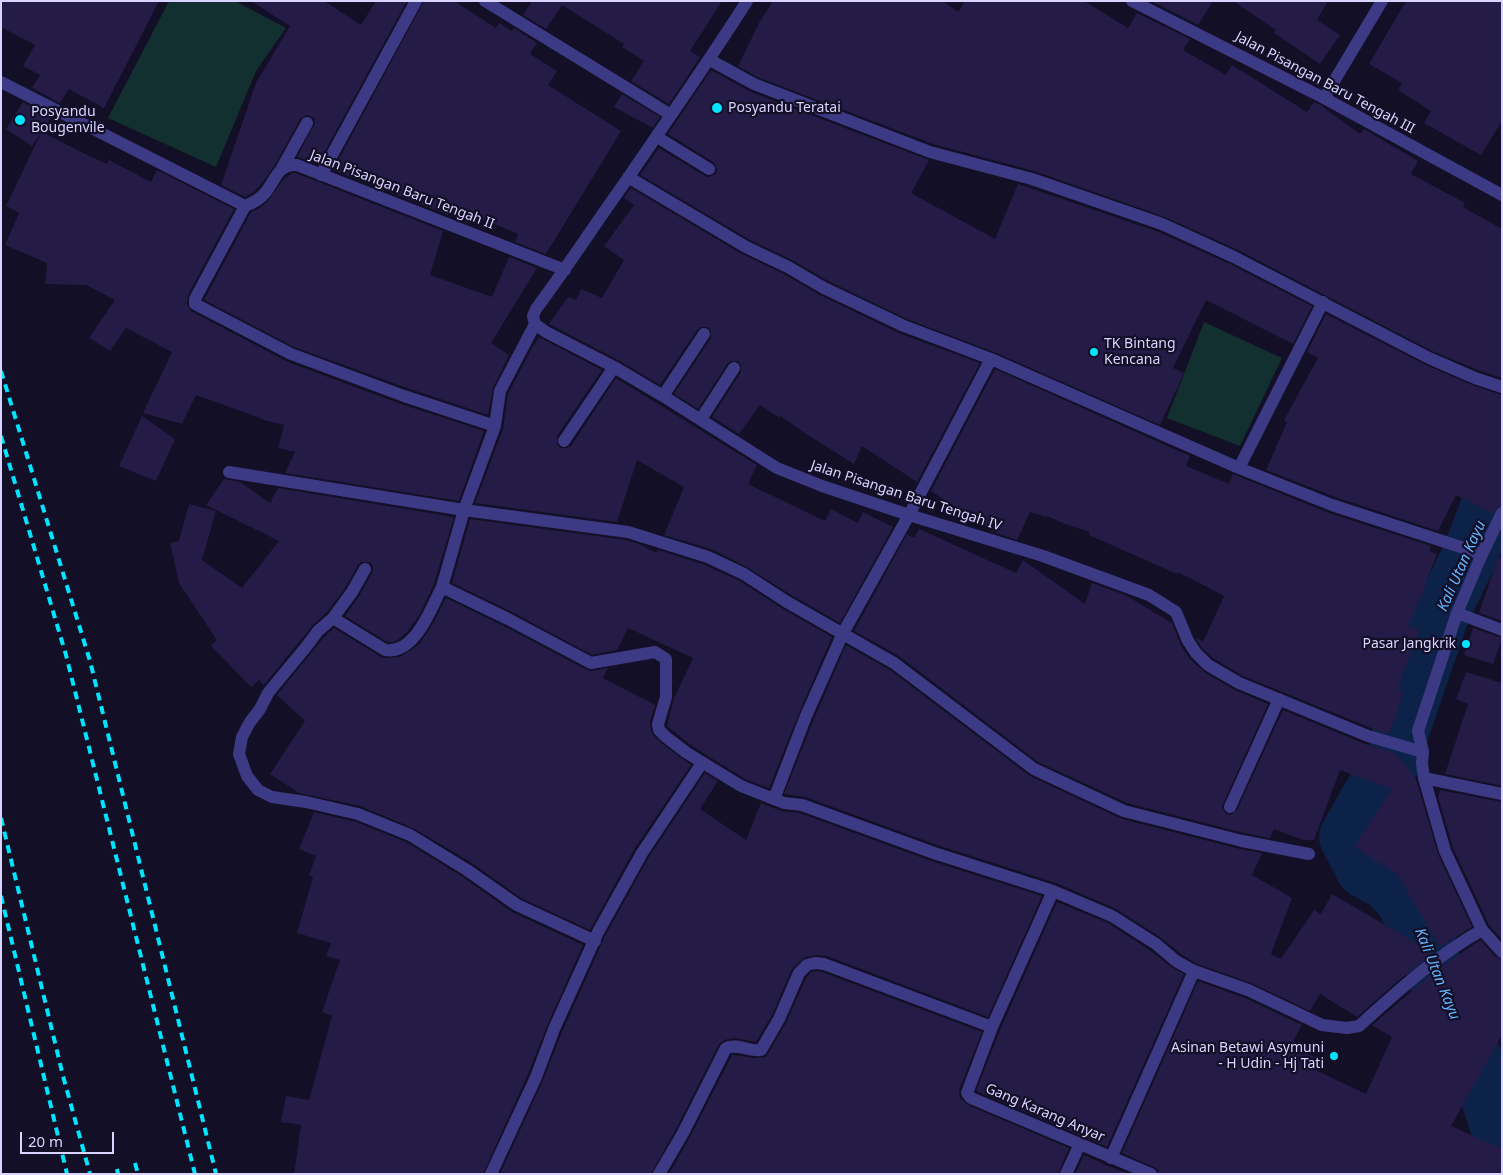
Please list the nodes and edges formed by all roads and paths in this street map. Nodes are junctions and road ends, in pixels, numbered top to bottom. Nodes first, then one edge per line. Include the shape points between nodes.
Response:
1 (416, 1) edge
2 (485, 1) edge
3 (747, 1) edge
4 (1132, 1) edge
5 (1382, 1) edge
6 (710, 60) junction
7 (1, 82) edge
8 (1324, 98) junction
9 (671, 115) junction
10 (307, 123) dead end
11 (657, 137) junction
12 (282, 168) junction
13 (709, 169) dead end
14 (321, 175) junction
15 (628, 177) junction
16 (1502, 195) edge
17 (245, 206) junction
18 (565, 270) junction
19 (1323, 302) junction
20 (535, 324) junction
21 (704, 334) dead end
22 (991, 359) junction
23 (614, 367) junction
24 (734, 368) dead end
25 (1502, 387) edge
26 (663, 396) junction
27 (701, 419) junction
28 (495, 426) junction
29 (564, 441) dead end
30 (1239, 468) junction
31 (229, 472) dead end
32 (464, 510) junction
33 (1502, 513) edge
34 (909, 515) junction
35 (1474, 552) junction
36 (365, 569) dead end
37 (442, 587) junction
38 (1457, 613) junction
39 (333, 618) junction
40 (1502, 630) edge
41 (843, 633) junction
42 (1280, 699) junction
43 (1423, 752) junction
44 (702, 763) junction
45 (1424, 778) junction
46 (1502, 794) edge
47 (774, 799) junction
48 (1230, 807) dead end
49 (1309, 854) dead end
50 (1053, 891) junction
51 (1482, 930) junction
52 (594, 941) junction
53 (1502, 952) edge
54 (1194, 971) junction
55 (992, 1027) junction
56 (1080, 1144) junction
57 (1111, 1158) junction
58 (491, 1174) edge
59 (659, 1174) edge
60 (1066, 1174) edge
61 (1151, 1174) edge

1 - 14 street
2 - 9 street
3 - 6 street
4 - 8 street, Jalan Pisangan Baru Tengah III
5 - 8 street
6 - 9 street
6 - 19 street via 754,84 930,152 1032,179 1162,224
7 - 17 street
8 - 16 street, Jalan Pisangan Baru Tengah III
9 - 11 street
10 - 12 street
11 - 13 street
11 - 15 street
12 - 14 street, Jalan Pisangan Baru Tengah II via 297,165
12 - 17 street via 265,193 256,202
14 - 18 street, Jalan Pisangan Baru Tengah II
15 - 18 street
15 - 22 street via 746,247 824,288 904,326
17 - 28 street via 194,304 291,354
18 - 20 street via 536,309 533,316
19 - 25 street via 1429,358
19 - 30 street
20 - 23 street, Jalan Pisangan Baru Tengah IV
20 - 28 street via 500,392
21 - 26 street
22 - 30 street
22 - 34 street
23 - 26 street, Jalan Pisangan Baru Tengah IV
23 - 29 street
24 - 27 street
26 - 27 street, Jalan Pisangan Baru Tengah IV
27 - 34 street, Jalan Pisangan Baru Tengah IV via 777,468
28 - 32 street
30 - 35 street via 1332,505
31 - 32 street
32 - 37 street
32 - 41 street via 628,532 708,557 744,574
33 - 35 street
34 - 41 street
34 - 42 street, Jalan Pisangan Baru Tengah IV via 1043,556 1149,595 1176,612 1188,641 1208,665 1239,683
35 - 38 street
36 - 39 street
37 - 39 street via 412,640 393,651 385,650
37 - 44 street via 592,662 656,652 666,659 666,696 659,730
38 - 40 street
38 - 43 street via 1418,731
39 - 52 street via 318,630 268,693 242,737 239,754 247,776 258,790 272,797 358,814 410,835 516,905
41 - 47 street
41 - 49 street via 894,662 1034,769 1124,811 1242,841
42 - 43 street, Jalan Pisangan Baru Tengah IV via 1368,736
42 - 48 street
43 - 45 street
44 - 47 street via 741,786
44 - 52 street via 642,853
45 - 46 street
45 - 51 street via 1445,851
47 - 50 street via 802,805 934,853
50 - 54 street via 1112,916
50 - 55 street
51 - 53 street
51 - 54 street via 1432,963 1359,1026 1347,1028 1322,1025 1248,990
52 - 58 street
54 - 57 street
55 - 56 street, Gang Karang Anyar via 967,1093 971,1098
55 - 59 street via 824,964 807,965 799,973 761,1050 732,1045 726,1048
56 - 57 street, Gang Karang Anyar
56 - 60 street
57 - 61 street, Gang Karang Anyar

